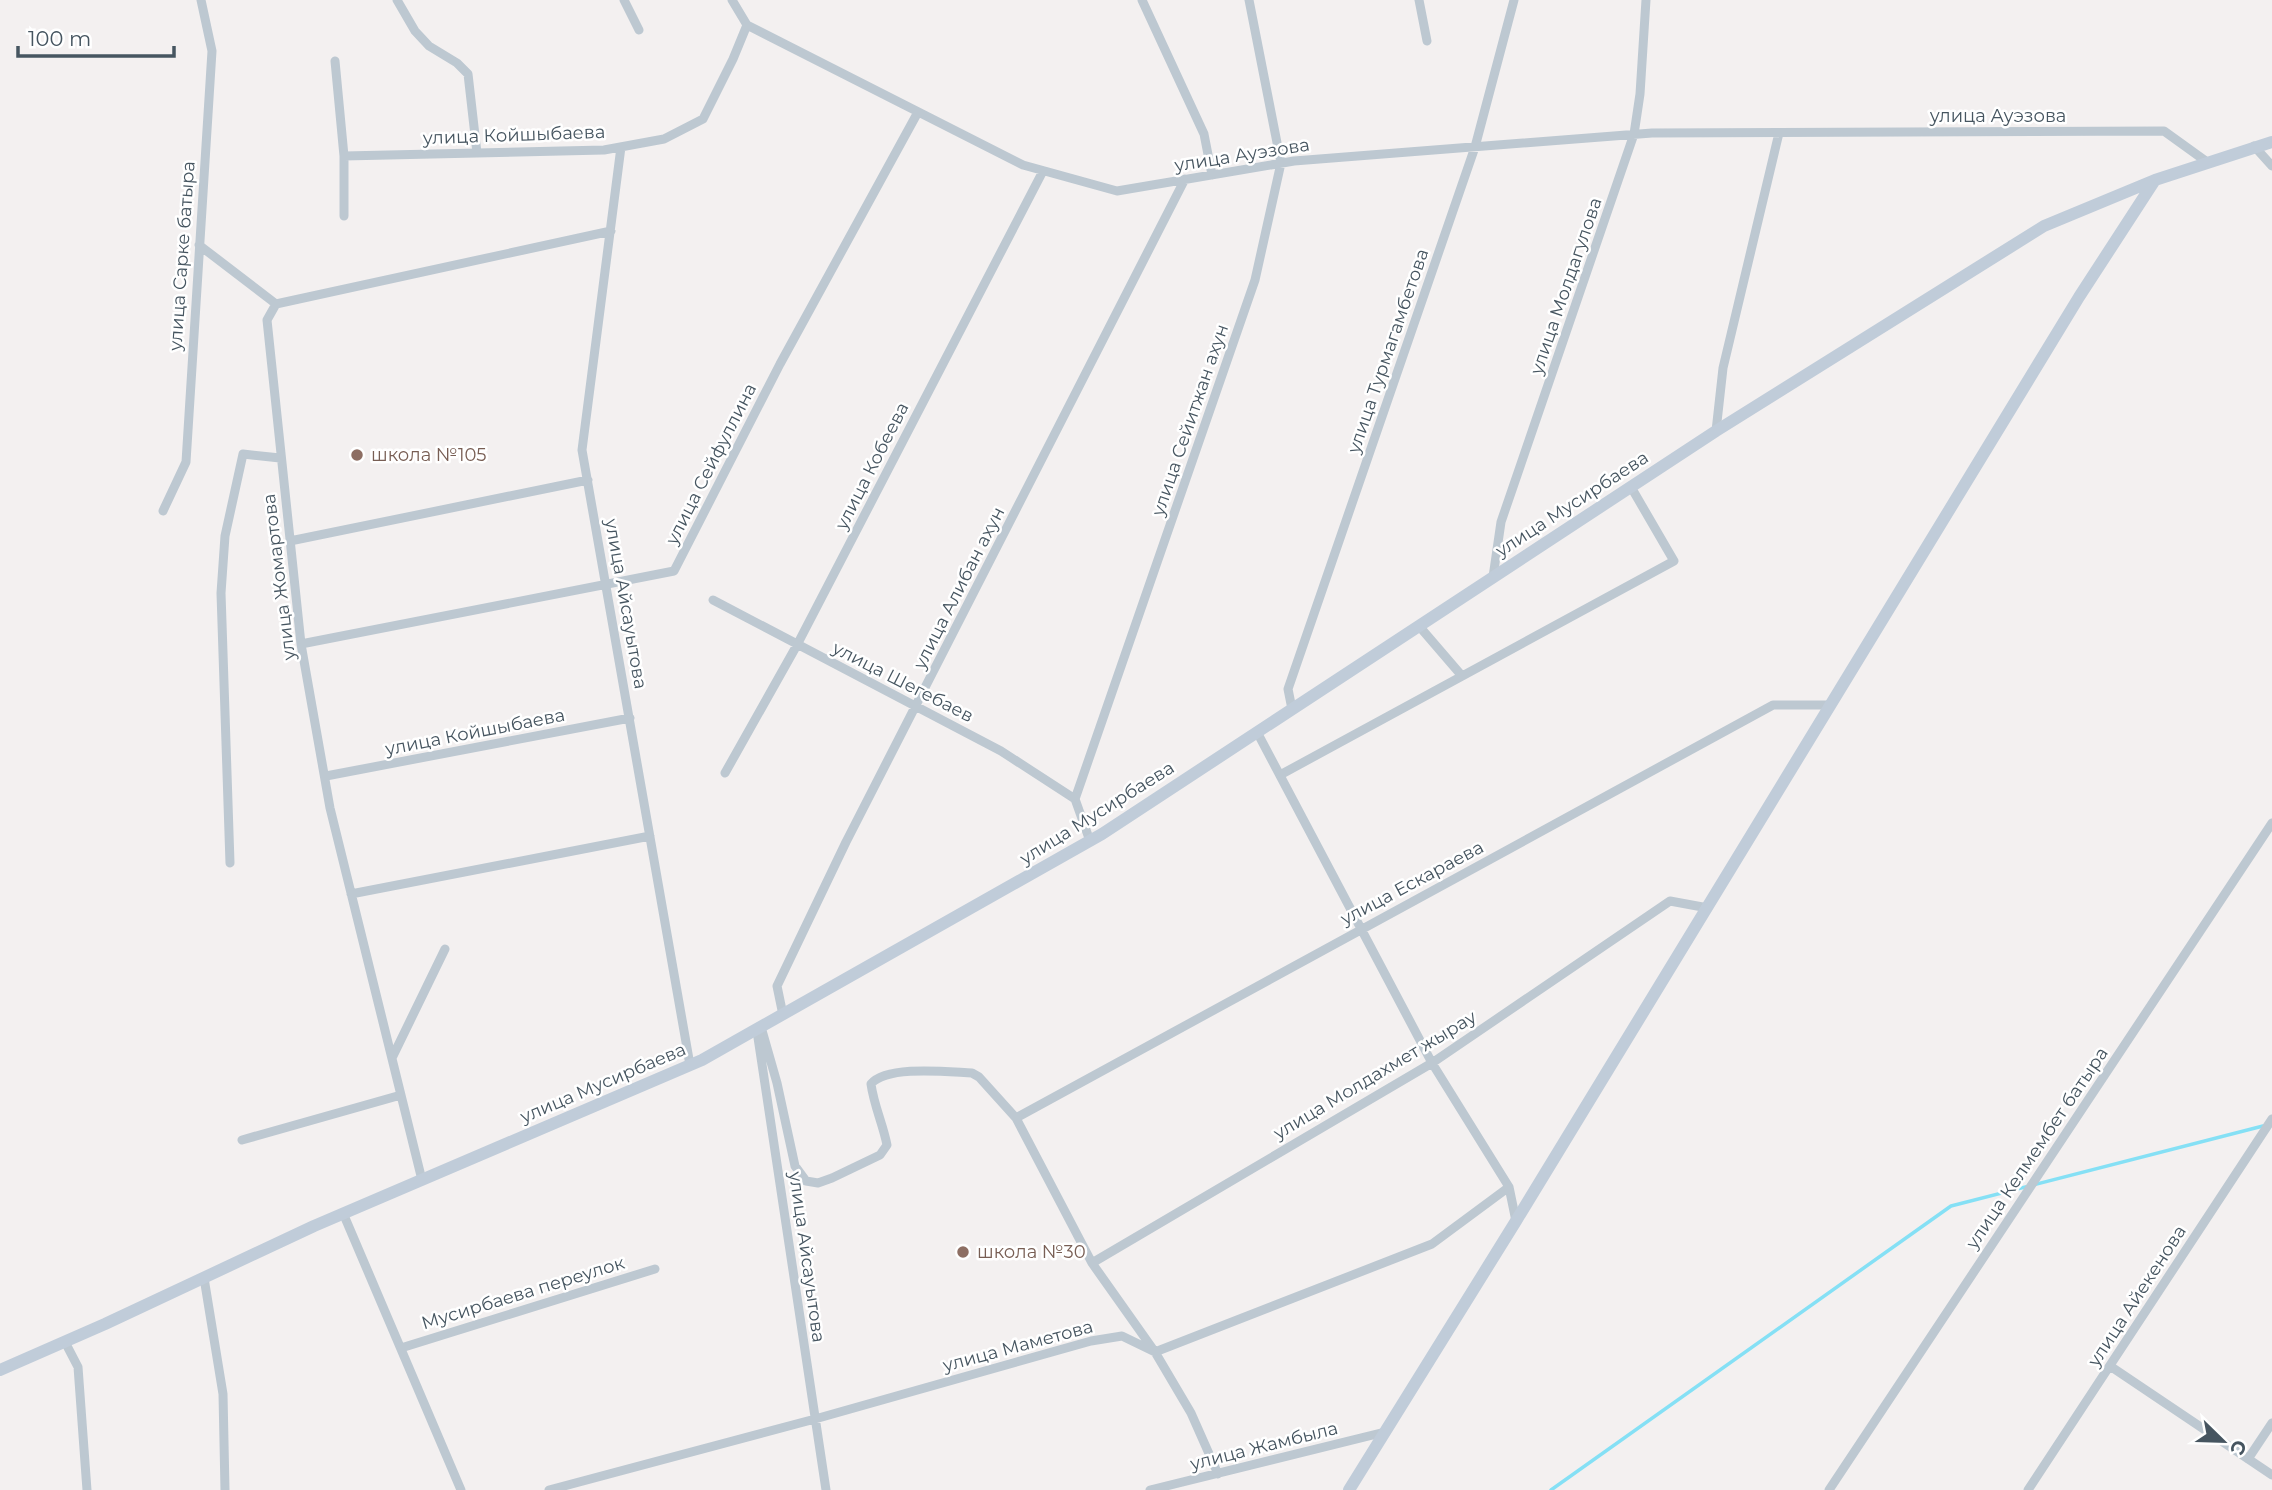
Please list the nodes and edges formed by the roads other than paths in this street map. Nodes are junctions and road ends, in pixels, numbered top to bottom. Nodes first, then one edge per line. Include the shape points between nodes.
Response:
1 (201, 0) edge
2 (397, 0) edge
3 (624, 0) edge
4 (732, 0) edge
5 (1142, 0) edge
6 (1249, 0) edge
7 (1419, 0) edge
8 (1514, 0) edge
9 (1646, 0) edge
10 (747, 25) junction
11 (639, 30) dead end
12 (1427, 41) dead end
13 (335, 61) dead end
14 (918, 112) junction
15 (1779, 133) junction
16 (1634, 134) junction
17 (2272, 142) edge
18 (2254, 146) junction
19 (621, 147) junction
20 (1475, 147) junction
21 (477, 153) junction
22 (344, 156) junction
23 (2207, 162) junction
24 (1281, 163) junction
25 (2272, 166) edge
26 (1043, 171) junction
27 (1212, 175) junction
28 (1185, 179) junction
29 (2155, 180) junction
30 (344, 216) dead end
31 (611, 231) junction
32 (199, 245) junction
33 (276, 304) junction
34 (1716, 431) junction
35 (280, 458) junction
36 (588, 480) junction
37 (1630, 487) junction
38 (163, 511) dead end
39 (290, 541) junction
40 (1493, 577) junction
41 (607, 584) junction
42 (713, 600) dead end
43 (1419, 625) junction
44 (301, 643) junction
45 (797, 645) junction
46 (1462, 676) junction
47 (1831, 705) junction
48 (915, 707) junction
49 (1292, 709) junction
50 (630, 718) junction
51 (1257, 732) junction
52 (725, 773) dead end
53 (1280, 775) junction
54 (326, 776) junction
55 (1075, 799) junction
56 (2272, 823) edge
57 (650, 836) junction
58 (1090, 841) junction
59 (230, 863) dead end
60 (351, 894) junction
61 (1708, 908) junction
62 (1361, 928) junction
63 (445, 949) dead end
64 (783, 1015) junction
65 (759, 1028) junction
66 (392, 1058) junction
67 (1432, 1063) junction
68 (690, 1065) junction
69 (401, 1095) junction
70 (1016, 1118) junction
71 (2272, 1119) edge
72 (242, 1140) dead end
73 (422, 1180) junction
74 (1509, 1187) junction
75 (343, 1213) junction
76 (1516, 1221) junction
77 (1092, 1263) junction
78 (655, 1269) dead end
79 (204, 1278) junction
80 (65, 1342) junction
81 (401, 1348) junction
82 (1155, 1352) junction
83 (2110, 1366) junction
84 (0, 1370) edge
85 (815, 1419) junction
86 (2272, 1423) edge
87 (1385, 1432) junction
88 (2248, 1459) junction
89 (1217, 1474) junction
90 (2272, 1475) edge
91 (87, 1490) edge
92 (225, 1490) edge
93 (461, 1490) edge
94 (549, 1490) edge
95 (825, 1490) edge
96 (1150, 1490) edge
97 (1349, 1490) edge
98 (1829, 1490) edge
99 (2028, 1490) edge

1 - 32 street, улица Сарке батыра via 212,51
2 - 21 street via 415,32 468,74
3 - 11 street
4 - 10 street
5 - 27 street via 1204,134
6 - 24 street, улица Сейитжан ахун
7 - 12 street
8 - 20 street, улица Турмагамбетова
9 - 16 street, улица Молдагулова
10 - 14 street, улица Ауэзова
10 - 19 street, улица Койшыбаева via 703,119 664,139
13 - 22 street
14 - 26 street, улица Ауэзова
14 - 41 street, улица Сейфуллина via 779,364 674,571
15 - 16 street, улица Ауэзова
15 - 23 street, улица Ауэзова via 2164,131
15 - 34 street via 1723,368
16 - 20 street, улица Ауэзова
16 - 40 street, улица Молдагулова via 1501,522
17 - 18 street, улица Мусирбаева
18 - 23 street, улица Мусирбаева
18 - 25 street
19 - 21 street, улица Койшыбаева
19 - 31 street, улица Айсауытова
20 - 24 street, улица Ауэзова
20 - 49 street, улица Турмагамбетова via 1288,689
21 - 22 street, улица Койшыбаева
22 - 30 street
23 - 29 street, улица Мусирбаева
24 - 27 street, улица Ауэзова
24 - 55 street, улица Сейитжан ахун via 1255,280
26 - 28 street, улица Ауэзова via 1117,191
26 - 45 street, улица Кобеева
27 - 28 street, улица Ауэзова
28 - 48 street, улица Алибан ахун
29 - 34 street, улица Мусирбаева via 2044,226
29 - 47 street
31 - 33 street
31 - 36 street, улица Айсауытова via 582,450
32 - 33 street
32 - 38 street, улица Сарке батыра via 186,461
33 - 35 street, улица Жомартова via 267,320
34 - 37 street, улица Мусирбаева
35 - 39 street, улица Жомартова
35 - 59 street via 243,454 225,536 221,593
36 - 39 street
36 - 41 street, улица Айсауытова
37 - 40 street, улица Мусирбаева
37 - 46 street via 1674,561
39 - 44 street, улица Жомартова
40 - 43 street, улица Мусирбаева
41 - 44 street, улица Сейфуллина
41 - 50 street, улица Айсауытова
42 - 45 street, улица Шегебаев
43 - 46 street
43 - 49 street, улица Мусирбаева
44 - 54 street, улица Жомартова
45 - 48 street, улица Шегебаев
45 - 52 street, улица Кобеева
46 - 53 street
47 - 61 street
47 - 62 street, улица Ескараева via 1773,705
48 - 55 street, улица Шегебаев via 1001,751
48 - 64 street, улица Алибан ахун via 777,986
49 - 51 street, улица Мусирбаева
50 - 54 street, улица Койшыбаева
50 - 57 street, улица Айсауытова
51 - 53 street
51 - 58 street, улица Мусирбаева
53 - 62 street
54 - 60 street, улица Жомартова
55 - 58 street
56 - 98 street, улица Келмембет батыра
57 - 60 street
57 - 68 street, улица Айсауытова
58 - 64 street, улица Мусирбаева
60 - 66 street, улица Жомартова
61 - 67 street, улица Молдахмет жырау via 1670,901
61 - 76 street
62 - 67 street
62 - 70 street, улица Ескараева
63 - 66 street
64 - 65 street, улица Мусирбаева
65 - 68 street, улица Мусирбаева
65 - 70 street via 777,1083 795,1167 806,1181 818,1183 880,1155 887,1145 871,1084 889,1074 972,1073
65 - 85 street, улица Айсауытова
66 - 69 street, улица Жомартова
67 - 74 street
67 - 77 street, улица Молдахмет жырау
68 - 73 street, улица Мусирбаева
69 - 72 street
69 - 73 street, улица Жомартова
70 - 77 street
71 - 83 street, улица Айекенова
73 - 75 street, улица Мусирбаева
74 - 76 street
74 - 82 street via 1432,1244
75 - 79 street, улица Мусирбаева
75 - 81 street
76 - 87 street
77 - 82 street
78 - 81 street, Мусирбаева переулок
79 - 80 street, улица Мусирбаева
79 - 92 street via 223,1394
80 - 84 street, улица Мусирбаева
80 - 91 street via 78,1367
81 - 93 street
82 - 85 street, улица Маметова via 1122,1336 1091,1341
82 - 89 street via 1191,1413
83 - 88 street
83 - 99 street, улица Айекенова
85 - 94 street, улица Маметова
85 - 95 street, улица Айсауытова
86 - 88 street
87 - 89 street, улица Жамбыла
87 - 97 street
88 - 90 street
89 - 96 street, улица Жамбыла

